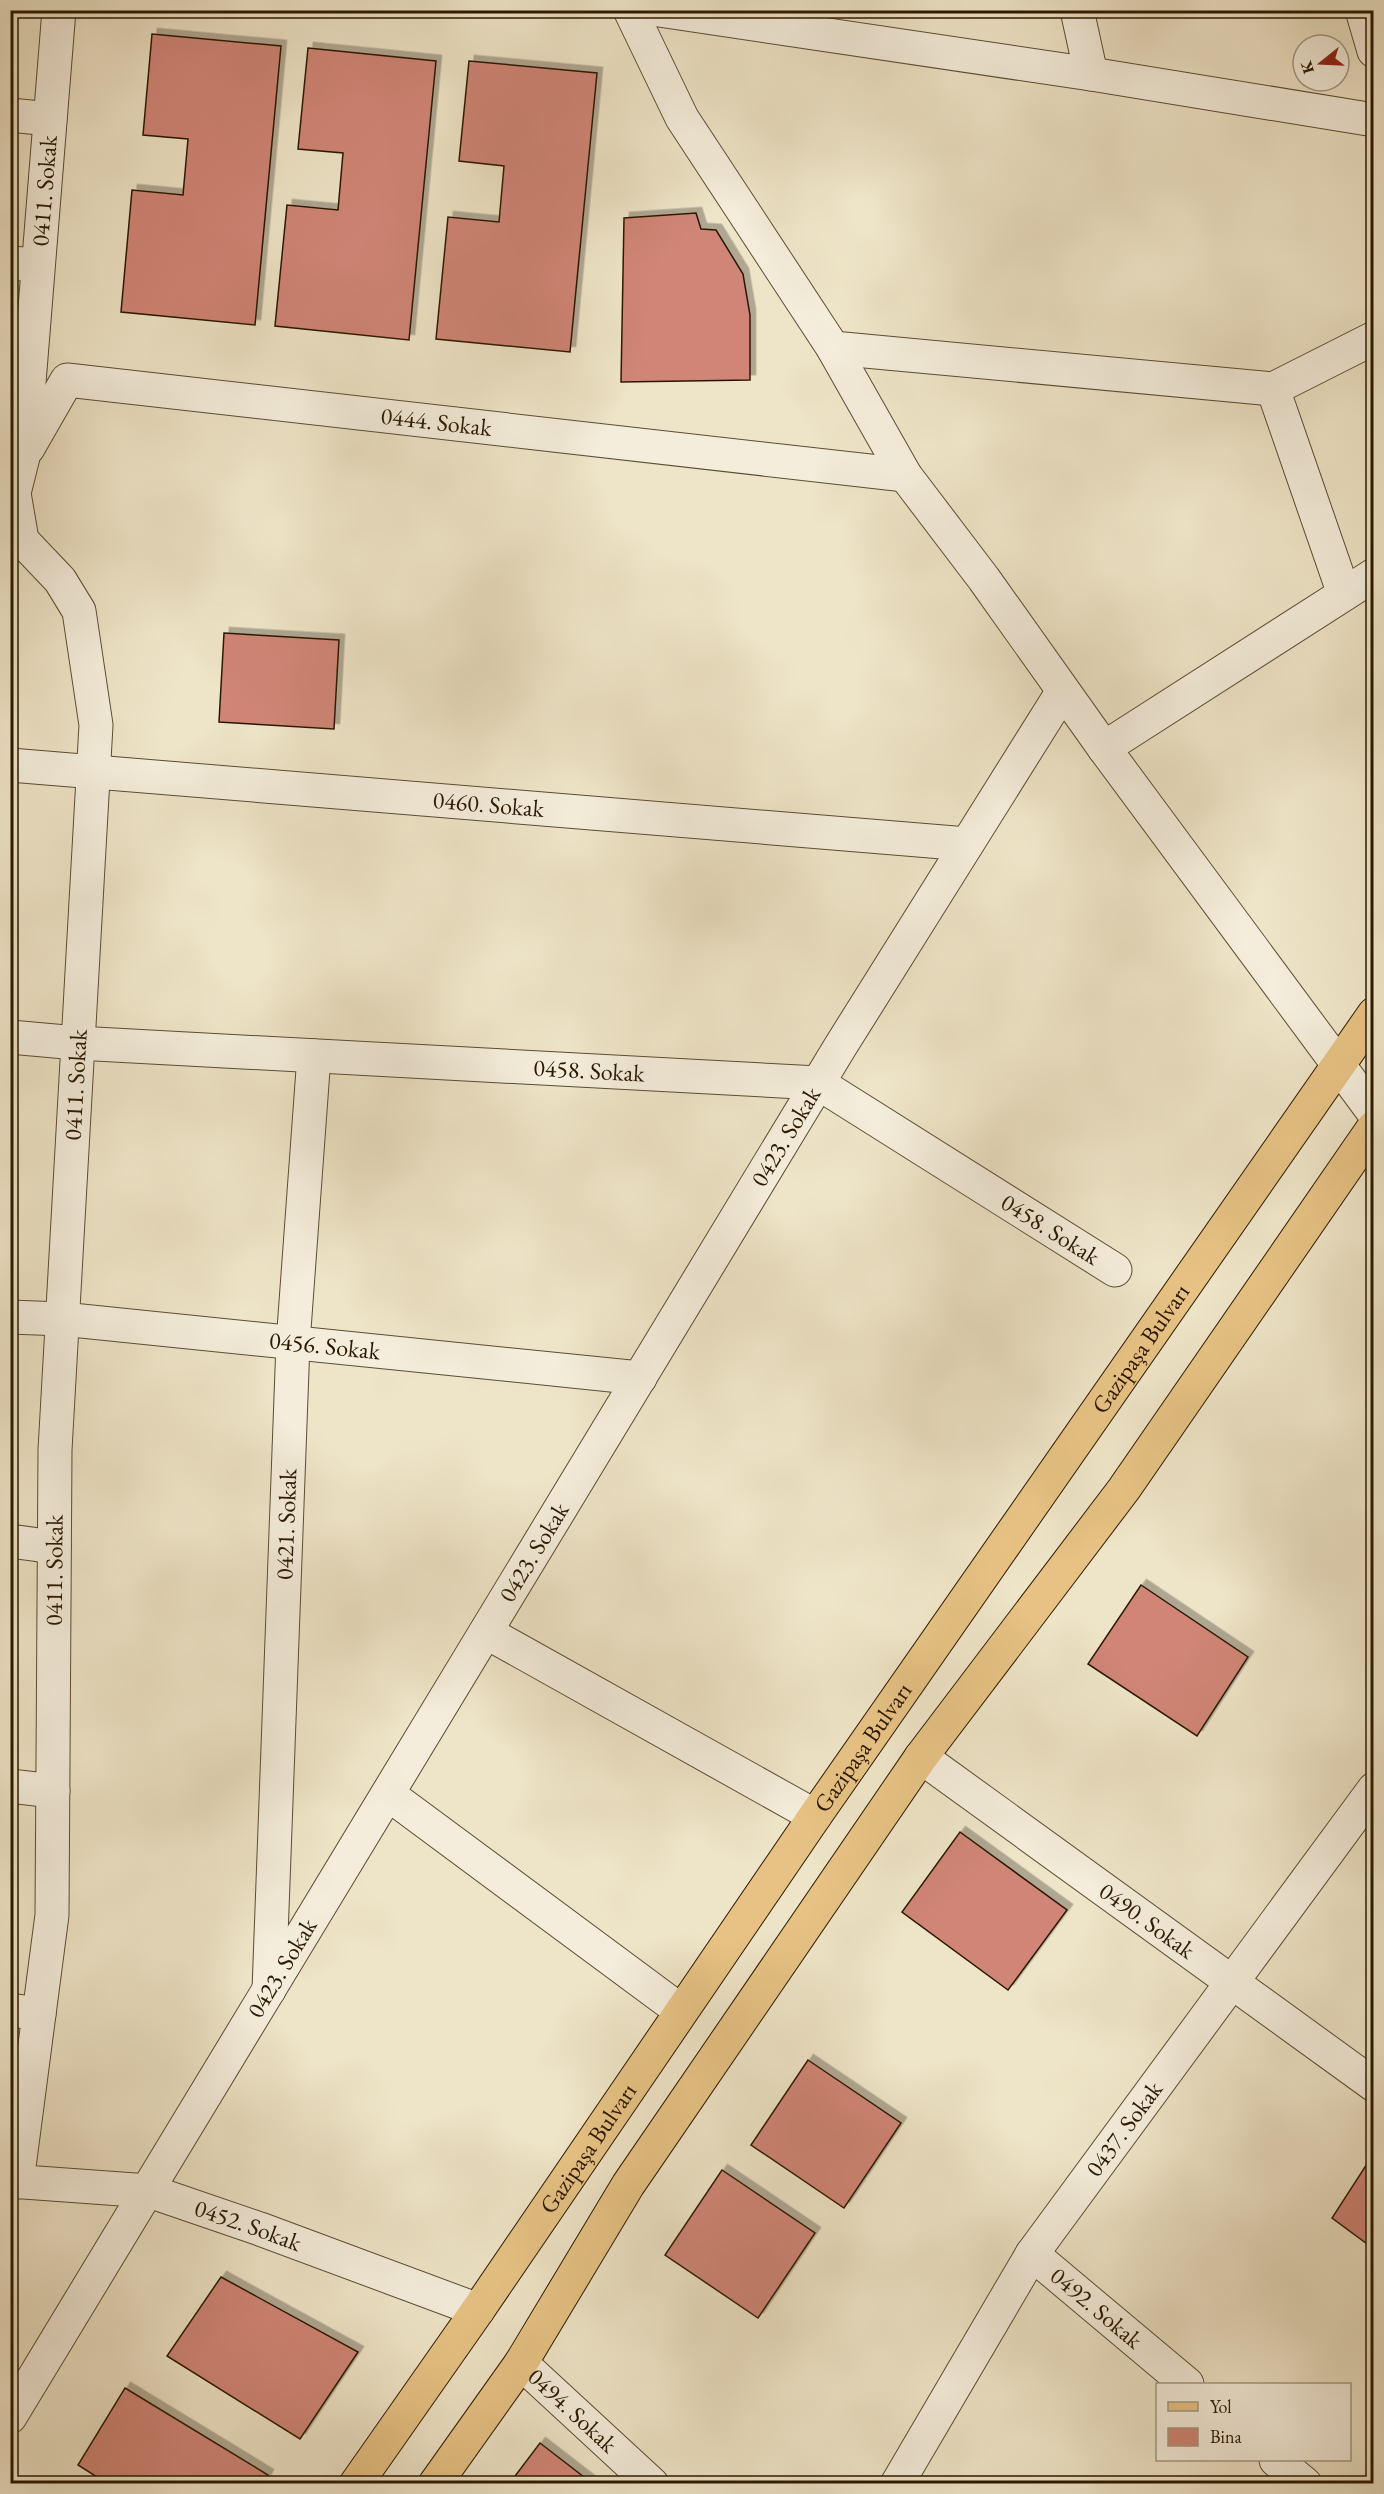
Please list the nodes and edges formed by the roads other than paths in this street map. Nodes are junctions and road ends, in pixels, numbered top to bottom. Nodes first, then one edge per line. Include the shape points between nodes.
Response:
1 (59, 10) edge
2 (630, 10) edge
3 (659, 10) edge
4 (1077, 10) edge
5 (1362, 10) edge
6 (1374, 51) edge
7 (1090, 74) junction
8 (10, 115) edge
9 (50, 119) junction
10 (1374, 120) edge
11 (24, 264) edge
12 (1374, 338) edge
13 (833, 348) junction
14 (1273, 389) junction
15 (16, 457) edge
16 (905, 476) junction
17 (1374, 575) edge
18 (1344, 594) junction
19 (1063, 691) junction
20 (1104, 748) junction
21 (10, 765) edge
22 (93, 772) junction
23 (967, 844) junction
24 (1374, 1014) edge
25 (10, 1037) edge
26 (77, 1044) junction
27 (314, 1056) junction
28 (1339, 1064) junction
29 (818, 1083) junction
30 (1374, 1113) edge
31 (1374, 1127) edge
32 (1115, 1270) dead end
33 (10, 1317) edge
34 (62, 1320) junction
35 (293, 1343) junction
36 (640, 1378) junction
37 (10, 1541) edge
38 (54, 1547) junction
39 (486, 1632) junction
40 (921, 1757) junction
41 (10, 1786) edge
42 (1374, 1789) edge
43 (53, 1791) junction
44 (388, 1794) junction
45 (815, 1816) junction
46 (1232, 1982) junction
47 (269, 1993) junction
48 (681, 2011) junction
49 (25, 2012) edge
50 (1374, 2085) edge
51 (14, 2181) edge
52 (149, 2191) junction
53 (1032, 2254) junction
54 (478, 2310) junction
55 (521, 2363) junction
56 (1185, 2383) edge
57 (10, 2417) edge
58 (1277, 2461) edge
59 (356, 2484) edge
60 (435, 2484) edge
61 (652, 2484) edge
62 (897, 2484) edge
63 (1305, 2484) edge

1 - 9 street, 0411. Sokak
2 - 13 street via 682,118
3 - 7 street
4 - 7 street
5 - 6 street
7 - 10 street
8 - 9 street
9 - 11 street, 0411. Sokak
11 - 15 street, 0411. Sokak
12 - 14 street
13 - 14 street
13 - 16 street
14 - 18 street
15 - 16 street, 0444. Sokak via 67,380
15 - 22 street, 0411. Sokak via 14,493 22,540 60,580 79,611 96,725
16 - 19 street
17 - 18 street
18 - 20 street
19 - 20 street
19 - 23 street, 0423. Sokak
20 - 28 street
21 - 22 street, 0460. Sokak
22 - 23 street, 0460. Sokak
22 - 26 street, 0411. Sokak
23 - 29 street, 0423. Sokak
24 - 28 main road, Gazipaşa Bulvarı
25 - 26 street, 0458. Sokak
26 - 27 street, 0458. Sokak
26 - 34 street, 0411. Sokak
27 - 29 street, 0458. Sokak
27 - 35 street, 0421. Sokak
28 - 30 street
28 - 45 main road, Gazipaşa Bulvarı
29 - 32 street, 0458. Sokak
29 - 36 street, 0423. Sokak
31 - 40 main road via 1124,1489
33 - 34 street, 0456. Sokak
34 - 35 street, 0456. Sokak
34 - 38 street, 0411. Sokak
35 - 36 street, 0456. Sokak
35 - 47 street, 0421. Sokak
36 - 39 street, 0423. Sokak
37 - 38 street
38 - 43 street, 0411. Sokak
39 - 44 street, 0423. Sokak
39 - 45 street
40 - 46 street, 0490. Sokak
40 - 55 main road via 628,2185
41 - 43 street
42 - 46 street, 0437. Sokak
43 - 49 street, 0411. Sokak via 52,1916
44 - 47 street, 0423. Sokak
44 - 48 street
45 - 48 main road, Gazipaşa Bulvarı
46 - 50 street, 0490. Sokak
46 - 53 street, 0437. Sokak
47 - 52 street, 0423. Sokak
48 - 54 main road, Gazipaşa Bulvarı
49 - 51 street, 0411. Sokak
51 - 52 street, 0452. Sokak
52 - 54 street, 0452. Sokak
52 - 57 street, 0423. Sokak
53 - 56 street, 0492. Sokak
53 - 62 street, 0437. Sokak
54 - 59 main road, Gazipaşa Bulvarı
55 - 60 main road
55 - 61 street, 0494. Sokak
58 - 63 street

